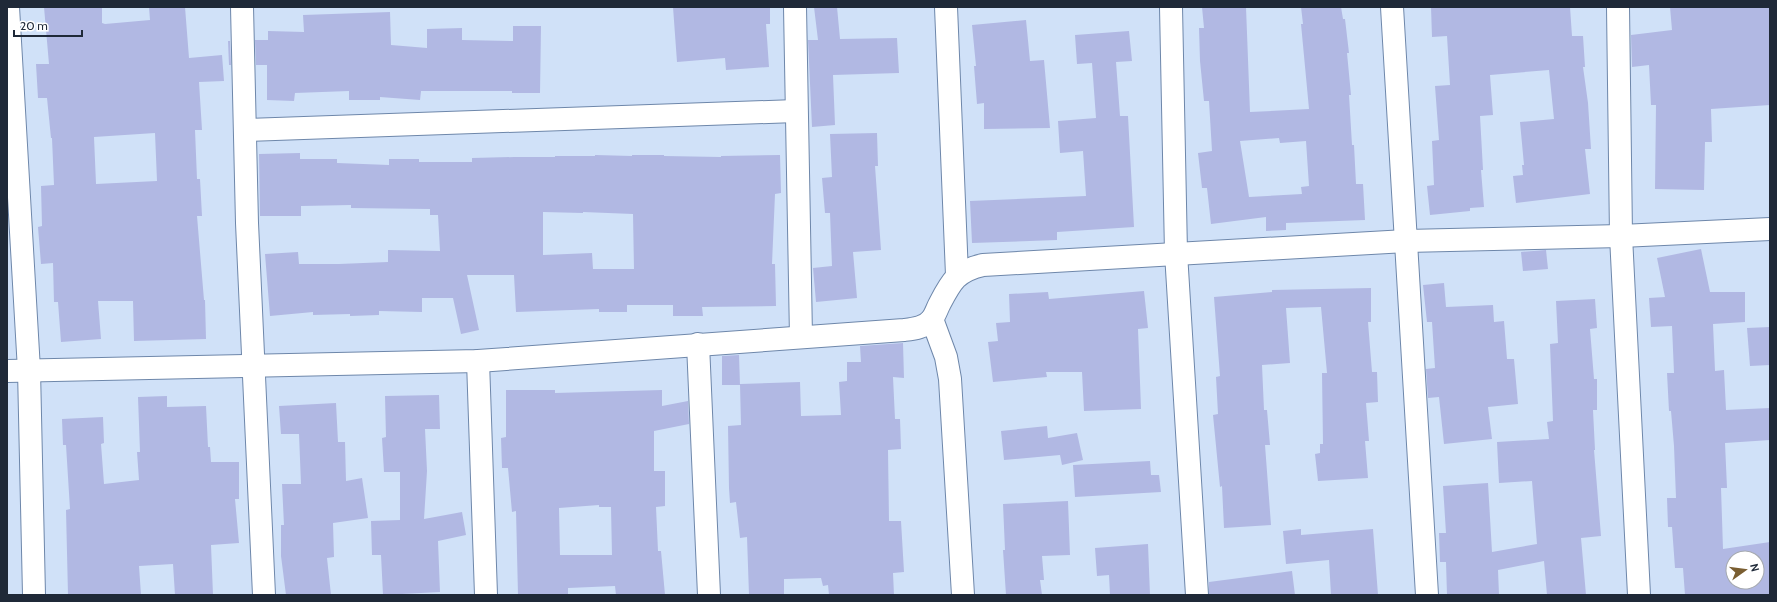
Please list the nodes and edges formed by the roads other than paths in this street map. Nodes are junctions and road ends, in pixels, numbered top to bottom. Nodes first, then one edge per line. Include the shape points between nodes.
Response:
1 (8, 7) edge
2 (242, 7) edge
3 (795, 7) edge
4 (946, 7) edge
5 (1172, 7) edge
6 (1392, 7) edge
7 (1618, 7) edge
8 (796, 111) junction
9 (245, 130) junction
10 (1770, 229) edge
11 (1621, 236) junction
12 (1406, 241) junction
13 (1176, 253) junction
14 (957, 275) junction
15 (932, 319) junction
16 (801, 336) junction
17 (698, 344) junction
18 (478, 361) junction
19 (253, 366) junction
20 (29, 370) junction
21 (7, 371) edge
22 (34, 595) edge
23 (264, 595) edge
24 (486, 595) edge
25 (709, 595) edge
26 (963, 595) edge
27 (1197, 595) edge
28 (1427, 595) edge
29 (1640, 595) edge

1 - 20 street
2 - 9 street
3 - 8 street
4 - 14 street
5 - 13 street
6 - 12 street
7 - 11 street
8 - 9 street
8 - 16 street
9 - 19 street
10 - 11 street
11 - 12 street
11 - 29 street
12 - 13 street
12 - 28 street
13 - 14 street via 983,265 969,268
13 - 27 street
14 - 15 street
15 - 16 street via 917,328 904,330
15 - 26 street via 946,357 950,379
16 - 17 street
17 - 18 street
17 - 25 street
18 - 19 street
18 - 24 street
19 - 20 street
19 - 23 street
20 - 21 street
20 - 22 street

